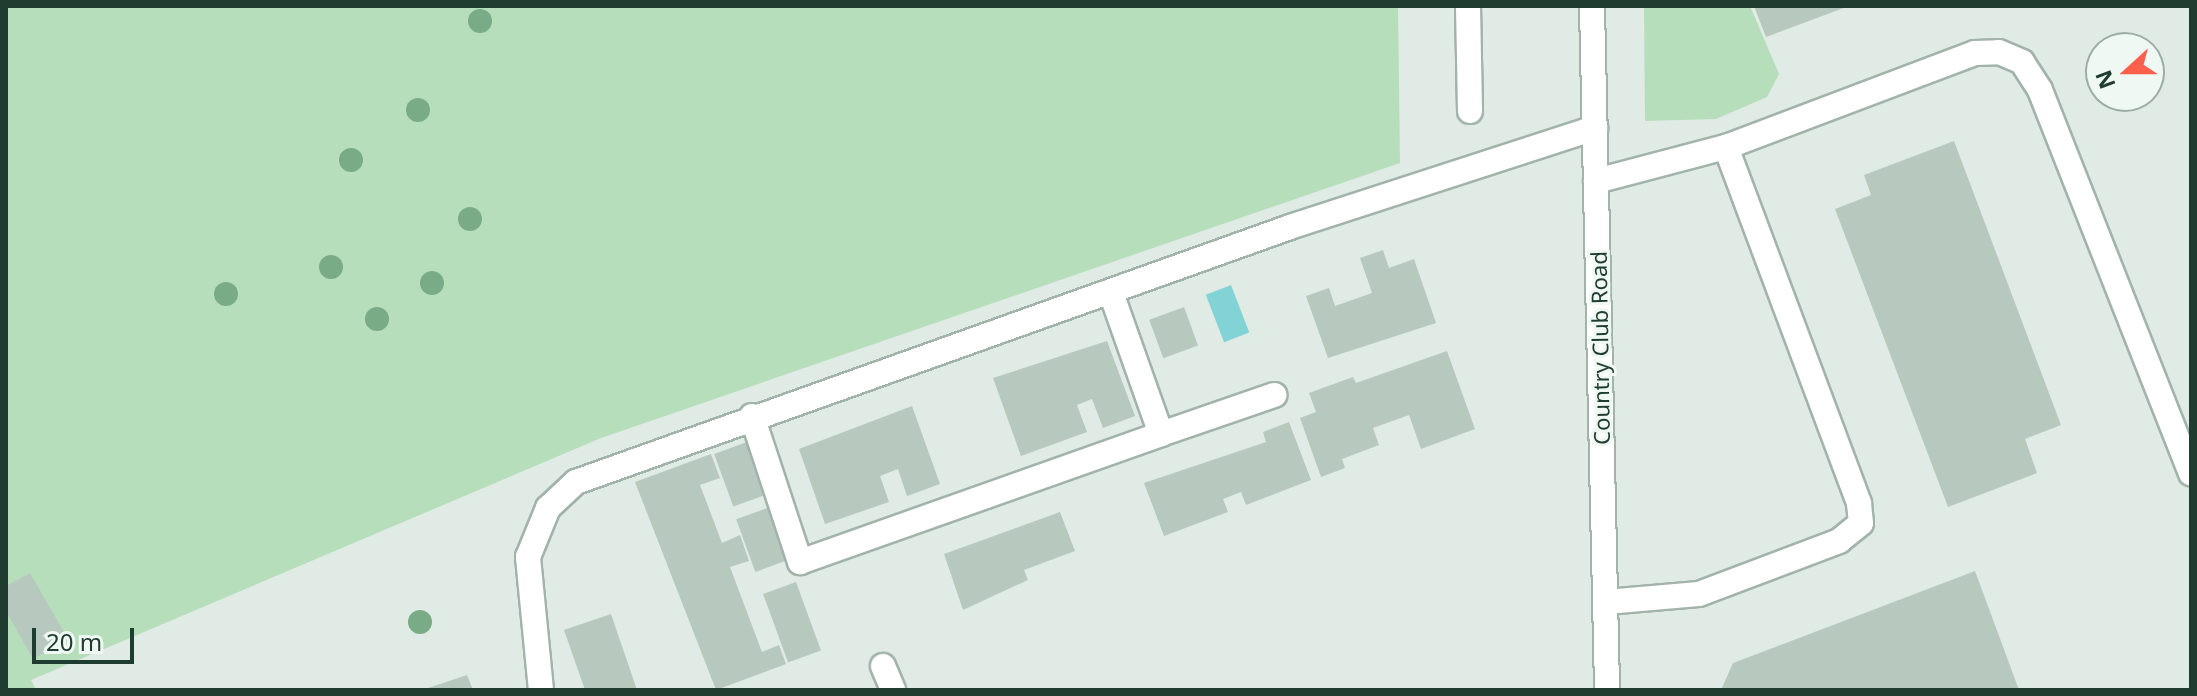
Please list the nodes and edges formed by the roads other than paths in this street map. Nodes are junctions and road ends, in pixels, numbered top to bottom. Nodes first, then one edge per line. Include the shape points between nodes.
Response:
1 (1468, 6) edge
2 (1592, 6) edge
3 (1470, 111) dead end
4 (1595, 128) junction
5 (1726, 147) junction
6 (1596, 181) junction
7 (1111, 293) junction
8 (1274, 395) dead end
9 (752, 416) junction
10 (1161, 434) junction
11 (2191, 473) edge
12 (1606, 602) junction
13 (883, 666) dead end
14 (541, 690) edge
15 (893, 690) edge
16 (1607, 690) edge

1 - 3 street
2 - 4 street, Country Club Road
4 - 6 street, Country Club Road
4 - 7 street via 1290,227
5 - 6 street
5 - 11 street via 1975,53 1999,52 2022,62 2040,90
5 - 12 street via 1859,503 1861,523 1839,541 1699,594
6 - 12 street, Country Club Road
7 - 9 street
7 - 10 street
8 - 10 street
9 - 10 street via 800,562
9 - 14 street via 597,471 548,508 528,557
12 - 16 street, Country Club Road
13 - 15 street

